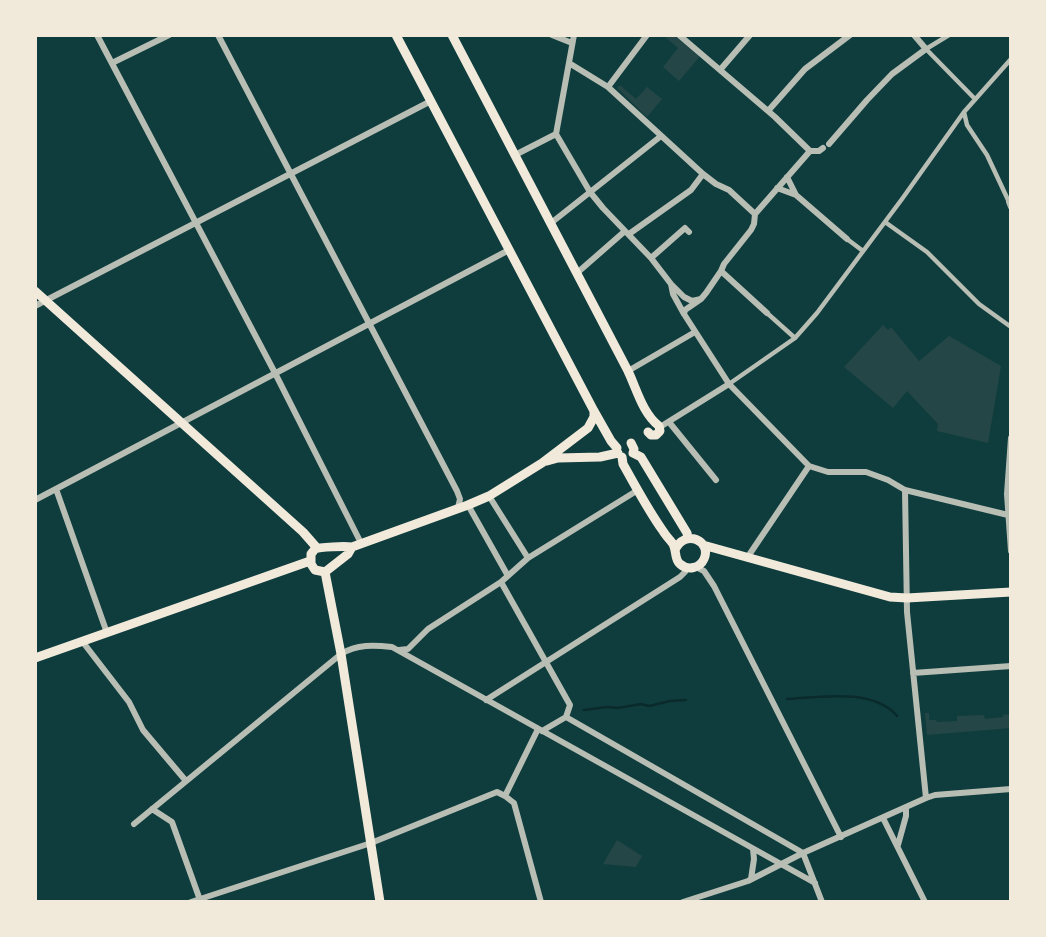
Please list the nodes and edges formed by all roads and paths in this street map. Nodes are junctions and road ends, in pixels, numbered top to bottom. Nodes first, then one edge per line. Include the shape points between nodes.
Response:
1 (97, 35) edge
2 (169, 35) edge
3 (218, 35) edge
4 (396, 35) edge
5 (453, 35) edge
6 (552, 35) edge
7 (574, 35) edge
8 (647, 35) edge
9 (679, 35) edge
10 (750, 35) edge
11 (850, 35) edge
12 (914, 35) edge
13 (948, 35) edge
14 (572, 43) junction
15 (926, 50) junction
16 (1011, 59) edge
17 (112, 63) junction
18 (569, 63) junction
19 (720, 70) junction
20 (607, 87) junction
21 (975, 99) junction
22 (431, 101) junction
23 (768, 111) junction
24 (964, 111) junction
25 (556, 134) junction
26 (661, 136) junction
27 (810, 152) junction
28 (515, 155) junction
29 (291, 174) junction
30 (703, 174) junction
31 (787, 177) junction
32 (777, 188) junction
33 (590, 192) junction
34 (796, 195) junction
35 (1010, 203) edge
36 (755, 214) junction
37 (885, 222) junction
38 (195, 223) junction
39 (551, 223) junction
40 (689, 232) dead end
41 (627, 233) junction
42 (847, 239) joint
43 (509, 250) junction
44 (863, 251) junction
45 (651, 258) junction
46 (721, 271) junction
47 (577, 273) junction
48 (671, 284) junction
49 (35, 291) edge
50 (701, 299) junction
51 (46, 300) junction
52 (35, 306) edge
53 (767, 313) joint
54 (684, 314) junction
55 (369, 323) junction
56 (1011, 327) edge
57 (695, 332) junction
58 (795, 338) junction
59 (628, 371) junction
60 (275, 373) junction
61 (729, 384) junction
62 (594, 411) junction
63 (181, 423) junction
64 (661, 424) junction
65 (1011, 438) edge
66 (632, 448) junction
67 (619, 452) junction
68 (542, 463) junction
69 (808, 466) junction
70 (716, 480) dead end
71 (56, 489) junction
72 (638, 490) junction
73 (905, 490) junction
74 (489, 496) junction
75 (35, 500) edge
76 (468, 505) junction
77 (458, 508) junction
78 (1007, 515) junction
79 (688, 538) junction
80 (356, 545) junction
81 (317, 548) junction
82 (330, 549) junction
83 (675, 550) junction
84 (704, 550) junction
85 (1011, 551) edge
86 (528, 558) junction
87 (747, 558) junction
88 (310, 561) junction
89 (335, 563) junction
90 (685, 567) junction
91 (696, 567) junction
92 (326, 572) junction
93 (508, 576) junction
94 (501, 582) junction
95 (1011, 592) edge
96 (906, 598) junction
97 (107, 633) junction
98 (82, 641) junction
99 (397, 651) junction
100 (341, 654) junction
101 (35, 658) edge
102 (546, 663) junction
103 (1011, 666) edge
104 (913, 673) junction
105 (486, 700) junction
106 (566, 717) junction
107 (540, 730) junction
108 (187, 781) junction
109 (1011, 789) edge
110 (505, 796) junction
111 (926, 798) junction
112 (906, 807) junction
113 (152, 809) junction
114 (883, 818) junction
115 (134, 824) dead end
116 (841, 837) junction
117 (372, 843) junction
118 (898, 845) junction
119 (753, 849) junction
120 (803, 853) junction
121 (780, 864) junction
122 (751, 879) junction
123 (815, 883) junction
124 (200, 901) edge
125 (191, 902) edge
126 (380, 902) edge
127 (541, 902) edge
128 (683, 902) edge
129 (822, 902) edge
130 (925, 902) edge

1 - 17 street
2 - 17 street
3 - 29 street
4 - 22 main road
5 - 28 main road
6 - 14 street
7 - 14 street
8 - 20 street
9 - 19 street
10 - 19 street
11 - 23 street via 805,69
12 - 15 street
13 - 15 street
14 - 18 street
15 - 21 street
15 - 27 street via 892,74 826,146
16 - 21 street
17 - 38 street
18 - 20 street
18 - 25 street
19 - 23 street
20 - 26 street
21 - 24 street
22 - 29 street
22 - 43 main road
23 - 27 street
24 - 35 street via 967,125
24 - 37 street
25 - 28 street
25 - 33 street
26 - 30 street
26 - 33 street
27 - 31 street
28 - 39 main road
29 - 38 street
29 - 55 street
30 - 36 street
30 - 41 street via 691,190
31 - 32 street
31 - 34 street
32 - 34 street
32 - 36 street
33 - 39 street
33 - 41 street
34 - 42 street
36 - 46 street via 751,230
37 - 44 street
37 - 56 street via 927,251 979,303
38 - 51 street
38 - 60 street
39 - 47 main road
40 - 45 street via 685,228
41 - 45 street
41 - 47 street
42 - 44 street
43 - 55 street
43 - 62 main road
44 - 58 street
45 - 48 street
46 - 50 street
46 - 53 street
47 - 59 main road
48 - 50 street via 684,297
48 - 54 street
49 - 51 main road
50 - 54 street
51 - 52 street
51 - 63 main road
53 - 58 street
54 - 57 street
55 - 60 street
55 - 77 street via 457,491
57 - 59 street
57 - 61 street
58 - 61 street
59 - 64 main road via 646,410
60 - 63 street
60 - 80 street
61 - 64 street
61 - 69 street
62 - 67 main road
62 - 68 main road via 588,428
63 - 71 street
63 - 81 main road
64 - 66 main road via 648,426 648,432
64 - 70 street
65 - 78 street
66 - 67 main road via 628,457
66 - 67 main road via 623,441
66 - 79 main road
67 - 68 main road
67 - 72 main road
68 - 74 main road
69 - 73 street via 828,472 866,472
69 - 87 street
71 - 75 street
71 - 97 street
72 - 83 main road
72 - 86 street
73 - 78 street
73 - 96 street
74 - 76 main road
74 - 86 street
76 - 77 main road
76 - 93 street
77 - 80 main road
78 - 85 street
79 - 83 main road
79 - 84 main road via 696,539
80 - 82 main road
80 - 89 main road
81 - 82 main road
81 - 88 main road
82 - 89 main road
83 - 90 main road
84 - 87 main road
84 - 91 main road
86 - 93 street
87 - 96 main road
88 - 92 main road via 315,570
88 - 97 main road
89 - 92 main road
90 - 91 main road
90 - 102 street via 680,577
91 - 116 street via 714,586
92 - 100 main road
93 - 94 street
94 - 99 street via 428,629 408,649
94 - 102 street
95 - 96 main road
96 - 104 street
97 - 98 main road
98 - 101 main road
98 - 108 street via 129,702 144,730
99 - 100 street via 372,645
99 - 105 street
100 - 108 street
100 - 117 main road
102 - 105 street
102 - 106 street via 570,705
103 - 104 street
104 - 111 street
105 - 107 street
106 - 107 street
106 - 120 street
107 - 110 street
107 - 119 street
108 - 113 street
109 - 111 street
110 - 117 street via 497,792
110 - 127 street via 514,803
111 - 112 street
112 - 114 street
112 - 118 street
113 - 115 street
113 - 124 street via 172,822
114 - 116 street
114 - 118 street
116 - 120 street
117 - 124 street
117 - 126 main road
118 - 130 street
119 - 121 street
119 - 122 street
120 - 121 street
120 - 123 street
121 - 122 street
121 - 123 street
122 - 128 street
123 - 129 street
124 - 125 street

